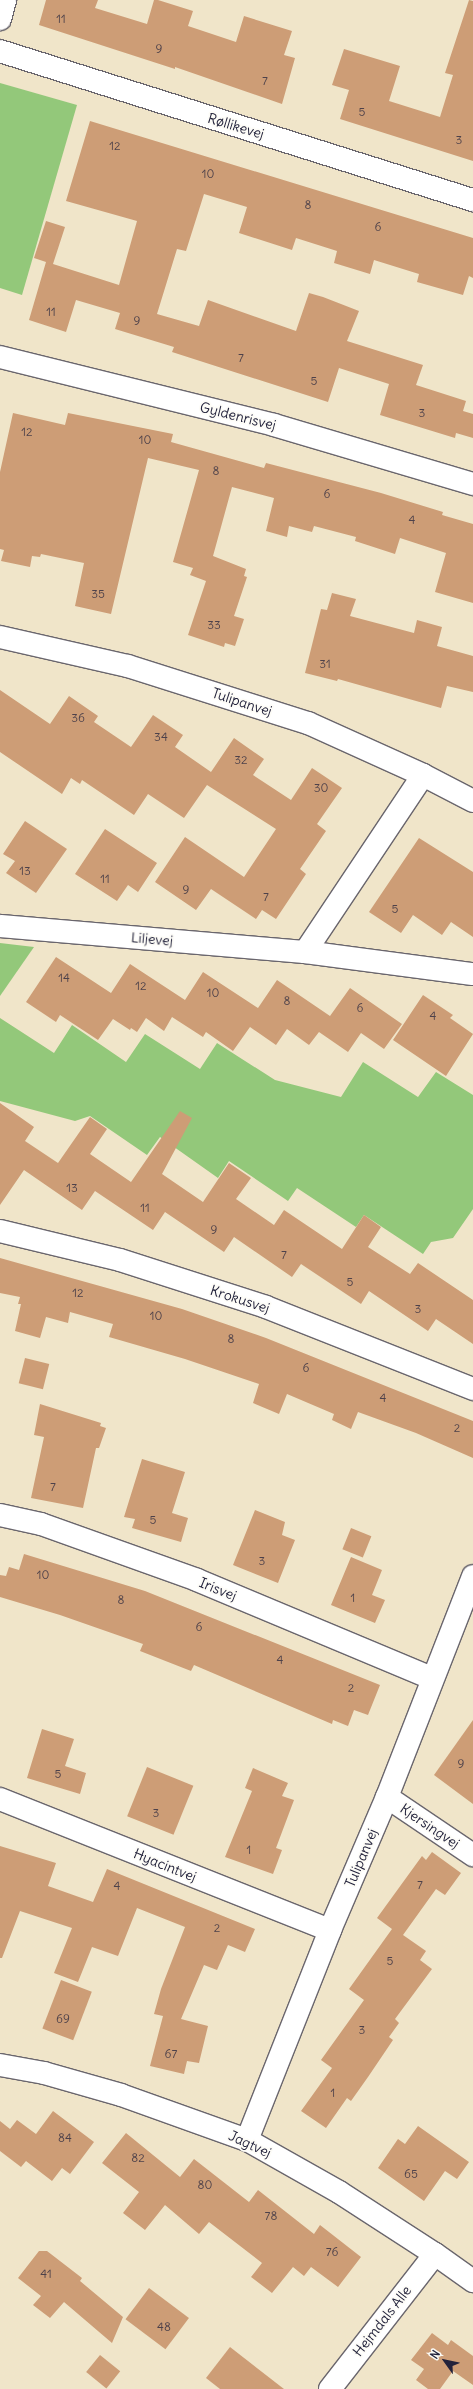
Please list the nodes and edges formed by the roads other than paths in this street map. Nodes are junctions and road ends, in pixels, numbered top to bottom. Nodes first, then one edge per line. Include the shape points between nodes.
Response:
1 (5, 0) edge
2 (0, 19) edge
3 (0, 51) edge
4 (473, 200) edge
5 (0, 357) edge
6 (473, 484) edge
7 (0, 637) edge
8 (423, 775) junction
9 (473, 801) edge
10 (0, 926) edge
11 (305, 952) junction
12 (473, 974) edge
13 (0, 1231) edge
14 (473, 1389) edge
15 (0, 1515) edge
16 (473, 1576) edge
17 (432, 1678) junction
18 (387, 1797) junction
19 (0, 1799) edge
20 (473, 1855) edge
21 (330, 1930) junction
22 (0, 2065) edge
23 (247, 2140) junction
24 (435, 2254) junction
25 (473, 2281) edge
26 (330, 2389) edge

1 - 2 street
3 - 4 street, Røllikevej
5 - 6 street, Gyldenrisvej via 274,425
7 - 8 street, Tulipanvej via 128,666 308,723
8 - 9 street, Tulipanvej
8 - 11 street
10 - 11 street, Liljevej
11 - 12 street, Liljevej
13 - 14 street, Krokusvej via 120,1260 266,1307
15 - 17 street, Irisvej via 41,1524 197,1580
16 - 17 street, Tulipanvej
17 - 18 street, Tulipanvej
18 - 20 street, Kjersingvej
18 - 21 street, Tulipanvej
19 - 21 street, Hyacintvej
21 - 23 street, Tulipanvej
22 - 23 street, Jagtvej via 44,2073 121,2095
23 - 24 street, Jagtvej via 339,2192
24 - 25 street, Jagtvej
24 - 26 street, Hejmdals Alle

